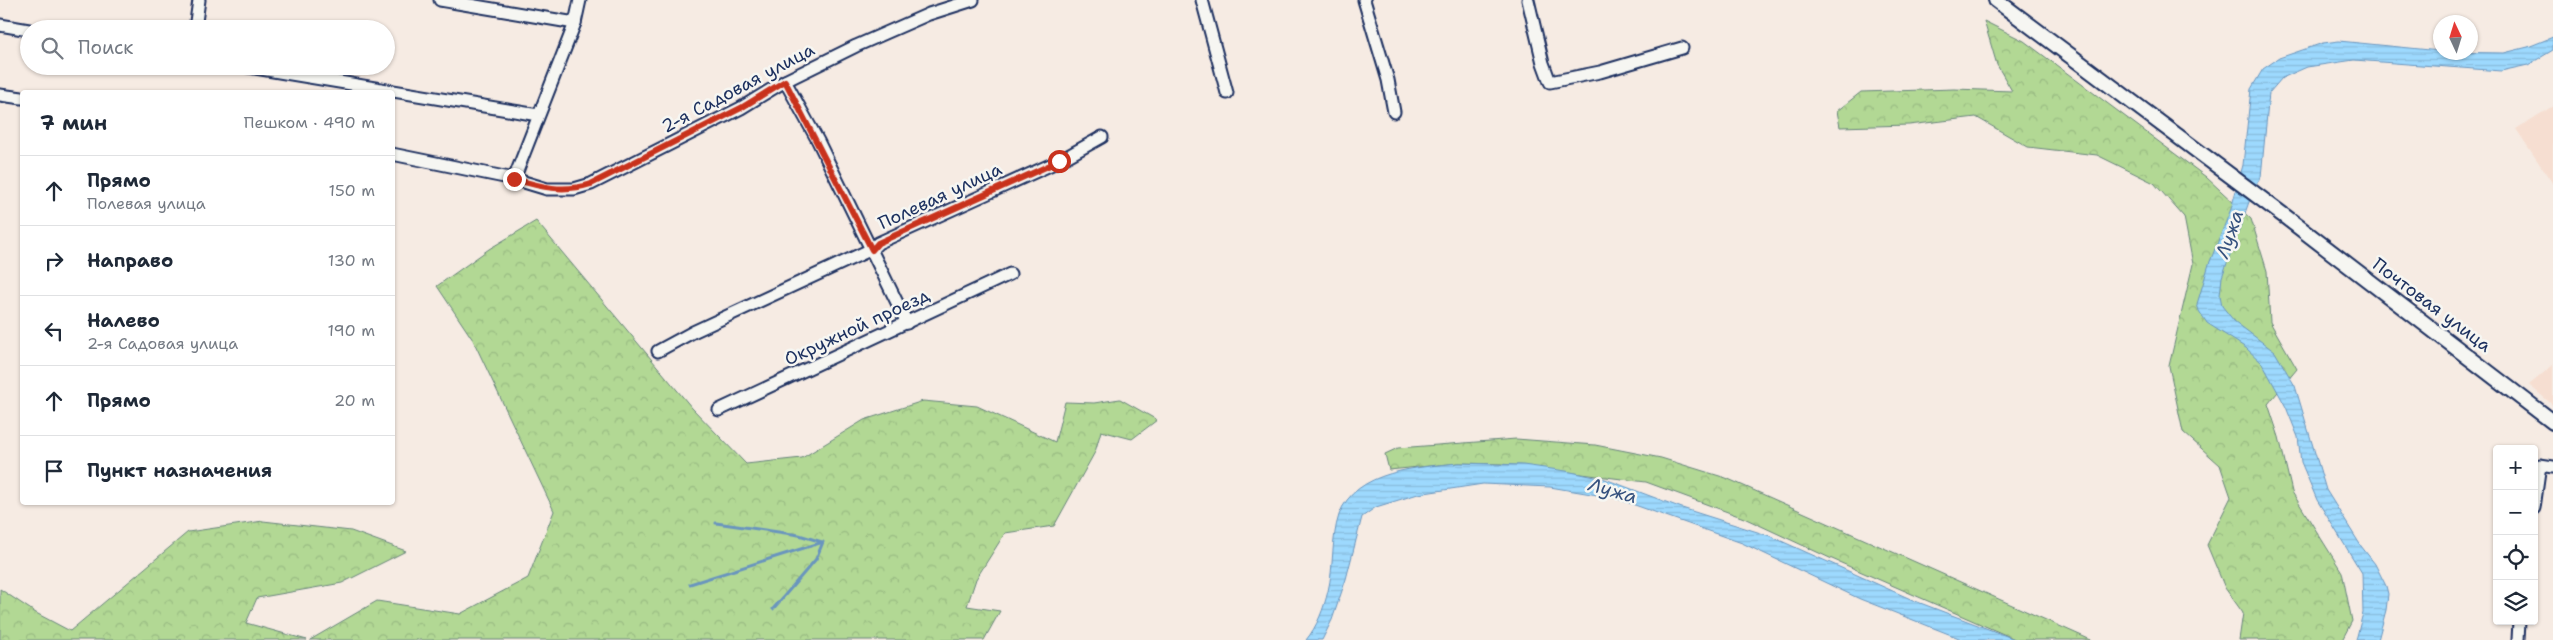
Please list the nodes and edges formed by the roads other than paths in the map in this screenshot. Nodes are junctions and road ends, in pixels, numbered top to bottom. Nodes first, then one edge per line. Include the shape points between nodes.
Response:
1 (200, 0) edge
2 (440, 0) edge
3 (580, 0) edge
4 (973, 0) edge
5 (1202, 0) edge
6 (1364, 0) edge
7 (1528, 0) edge
8 (1996, 0) edge
9 (197, 20) edge
10 (575, 24) junction
11 (0, 25) edge
12 (20, 28) edge
13 (1682, 48) dead end
14 (297, 75) edge
15 (785, 81) junction
16 (387, 90) edge
17 (395, 91) edge
18 (1226, 93) dead end
19 (0, 95) edge
20 (20, 98) edge
21 (1394, 112) dead end
22 (538, 115) junction
23 (1102, 137) dead end
24 (395, 155) edge
25 (514, 179) junction
26 (872, 250) junction
27 (1010, 274) dead end
28 (907, 323) junction
29 (658, 351) dead end
30 (719, 410) dead end
31 (2553, 422) edge
32 (2553, 467) edge
33 (2536, 490) edge
34 (2519, 625) edge
35 (2518, 640) edge

1 - 9 street
2 - 10 street
3 - 10 street
4 - 15 street, 2-я Садовая улица via 929,14
5 - 18 street
6 - 21 street
7 - 13 street via 1550,82 1600,72
8 - 31 street, Почтовая улица
10 - 22 street
11 - 12 street
14 - 16 street
15 - 25 street, 2-я Садовая улица via 741,108 591,184 574,190 547,189
15 - 26 street
17 - 22 street
19 - 20 street
22 - 25 street
23 - 26 street, Полевая улица via 1059,161 878,243
24 - 25 street, 2-я Садовая улица
26 - 28 street
26 - 29 street, Полевая улица
27 - 28 street, Окружной проезд
28 - 30 street, Окружной проезд
32 - 33 street via 2540,464
34 - 35 street

